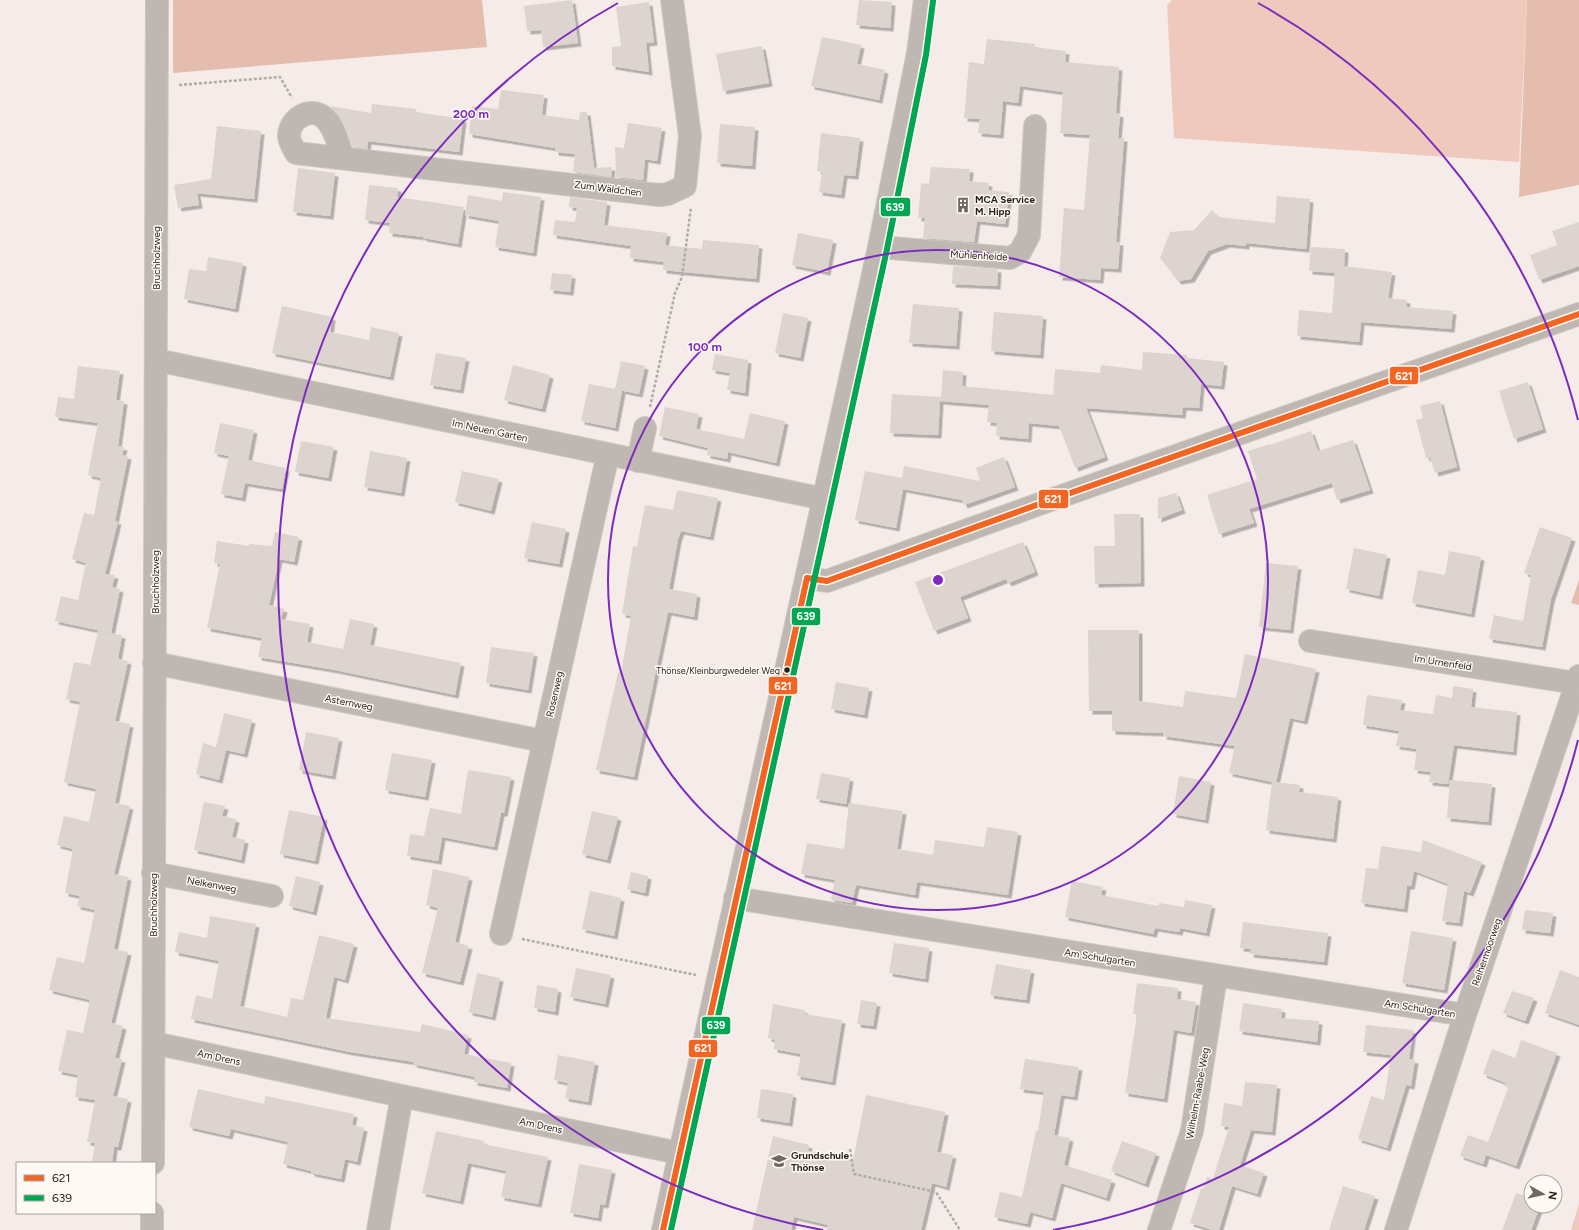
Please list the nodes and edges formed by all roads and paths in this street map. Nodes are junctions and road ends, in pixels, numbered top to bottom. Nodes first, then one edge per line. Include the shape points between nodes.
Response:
1 (157, 0) edge
2 (672, 0) edge
3 (925, 0) edge
4 (157, 87) junction
5 (302, 115) junction
6 (1035, 126) dead end
7 (343, 157) junction
8 (685, 186) junction
9 (880, 247) junction
10 (1579, 314) edge
11 (156, 360) junction
12 (645, 428) joint
13 (608, 454) junction
14 (638, 461) junction
15 (824, 499) junction
16 (807, 578) junction
17 (1310, 641) dead end
18 (154, 662) junction
19 (1578, 679) edge
20 (543, 741) junction
21 (153, 872) junction
22 (272, 896) dead end
23 (734, 898) junction
24 (501, 934) joint
25 (696, 975) dead end
26 (1216, 976) junction
27 (1465, 1015) junction
28 (154, 1043) junction
29 (402, 1096) junction
30 (850, 1149) dead end
31 (679, 1153) junction
32 (153, 1162) edge
33 (152, 1214) edge
34 (152, 1230) edge
35 (378, 1230) edge
36 (663, 1230) edge
37 (960, 1230) edge
38 (1159, 1230) edge
39 (1396, 1230) edge

1 - 4 street, Bruchholzweg
2 - 8 street via 690,136
3 - 9 street via 918,53
4 - 5 path via 280,77
4 - 11 street, Bruchholzweg
5 - 7 street via 312,113 322,116 331,126
5 - 7 street, Zum Wäldchen via 293,122 289,135 296,153
6 - 9 street, Mühlenheide via 1029,235 1020,252 1010,258
7 - 8 street, Zum Wäldchen via 659,194 668,194
8 - 12 path via 691,202 682,277 675,293
9 - 15 street
10 - 16 street via 827,580
11 - 13 street, Im Neuen Garten
11 - 18 street, Bruchholzweg
12 - 14 street
13 - 14 street, Im Neuen Garten
13 - 20 street, Rosenweg
14 - 15 street, Im Neuen Garten
15 - 16 street
16 - 23 street
17 - 19 street, Im Urnenfeld
18 - 20 street, Asternweg
18 - 21 street, Bruchholzweg
19 - 27 street, Reihermoorweg
20 - 24 street, Rosenweg
21 - 22 street, Nelkenweg
21 - 28 street, Bruchholzweg
23 - 26 street, Am Schulgarten
23 - 31 street
24 - 25 path
26 - 27 street, Am Schulgarten
26 - 38 street, Wilhelm-Raabe-Weg via 1192,1131
27 - 39 street, Reihermoorweg
28 - 29 street, Am Drens
28 - 32 street, Bruchholzweg
29 - 31 street, Am Drens
29 - 35 street
30 - 37 path via 854,1174 936,1192
31 - 36 street
33 - 34 street

